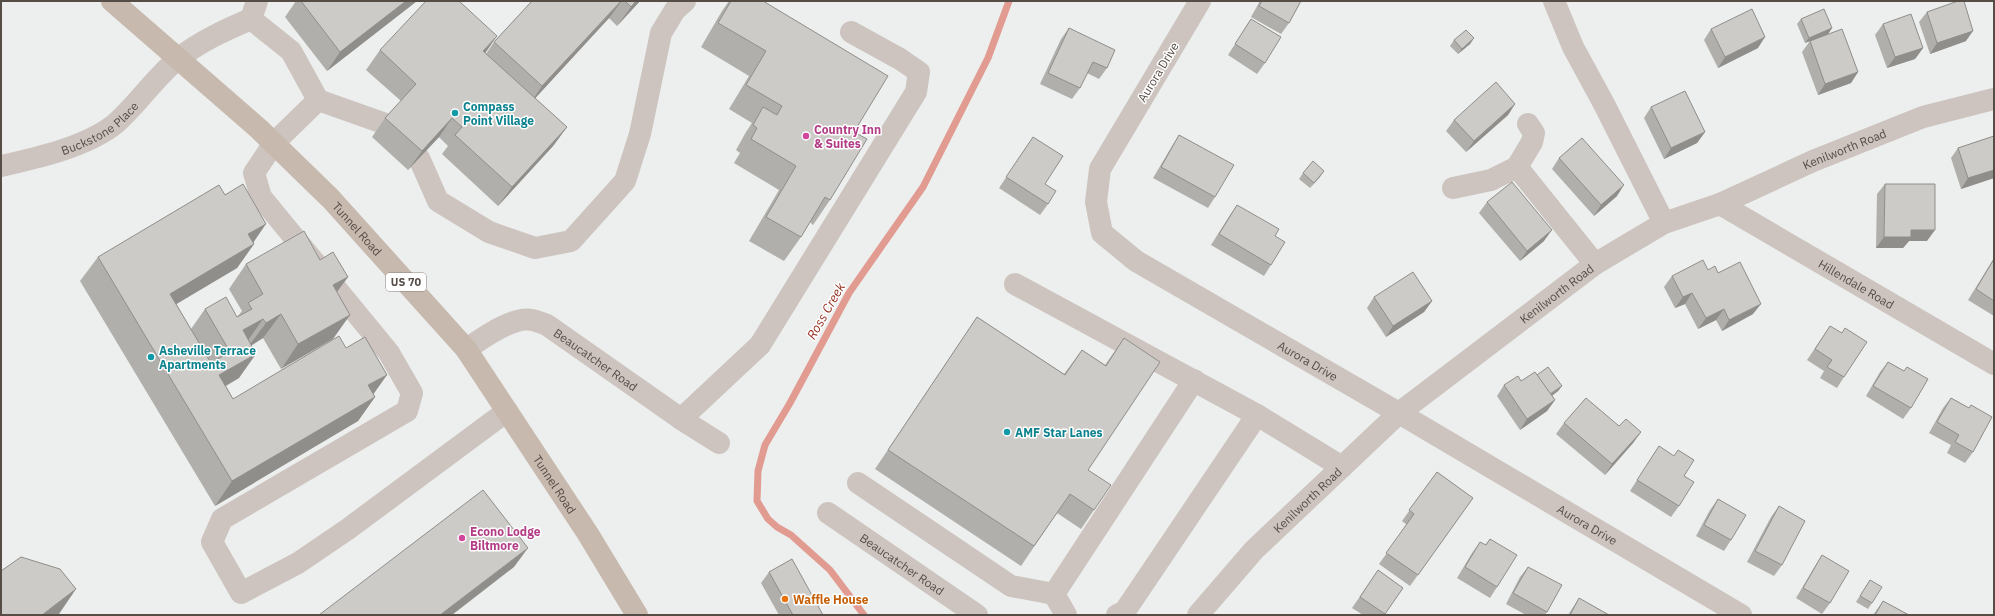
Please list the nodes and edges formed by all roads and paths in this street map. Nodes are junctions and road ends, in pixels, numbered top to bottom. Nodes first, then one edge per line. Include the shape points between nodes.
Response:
1 (112, 1) edge
2 (685, 1) edge
3 (1200, 1) edge
4 (1554, 1) edge
5 (254, 10) edge
6 (850, 32) dead end
7 (178, 59) junction
8 (1994, 99) edge
9 (318, 100) junction
10 (383, 123) dead end
11 (1528, 124) dead end
12 (274, 143) junction
13 (419, 158) edge
14 (1, 166) edge
15 (1517, 167) junction
16 (1453, 188) dead end
17 (1720, 204) junction
18 (1664, 223) junction
19 (1595, 264) junction
20 (1015, 284) dead end
21 (466, 349) junction
22 (1994, 364) edge
23 (1194, 380) junction
24 (507, 411) junction
25 (1399, 413) junction
26 (1257, 415) junction
27 (681, 419) junction
28 (719, 443) dead end
29 (1342, 467) junction
30 (858, 483) dead end
31 (828, 513) dead end
32 (1054, 594) junction
33 (637, 615) edge
34 (977, 615) edge
35 (1066, 615) edge
36 (1117, 615) edge
37 (1198, 615) edge
38 (1741, 615) edge

1 - 7 main road, Tunnel Road / US 70
2 - 13 street via 675,10 661,33 640,134 625,181 571,241 535,248 489,232 438,202
3 - 25 street, Aurora Drive via 1100,169 1096,202 1102,233 1136,261
4 - 18 street via 1573,47
5 - 7 street, Buckstone Place
5 - 9 street via 291,51
6 - 27 street via 919,72 916,92 760,345
7 - 12 main road, Tunnel Road / US 70
7 - 14 street, Buckstone Place via 114,124 88,140 51,154
8 - 17 street, Kenilworth Road via 1923,117 1813,161
9 - 10 street
9 - 12 street
11 - 15 street via 1534,133 1532,142
12 - 21 main road, Tunnel Road / US 70 via 331,200
12 - 24 street via 254,173 261,197 389,353 412,393 407,411 222,519 212,542 241,593 298,563 348,529
15 - 16 street via 1491,180
15 - 19 street
17 - 18 street, Kenilworth Road
17 - 22 street, Hillendale Road
18 - 19 street, Kenilworth Road
19 - 25 street, Kenilworth Road
20 - 23 street
21 - 24 main road, Tunnel Road / US 70
21 - 27 street, Beaucatcher Road via 499,328 512,322 530,319 547,325
23 - 26 street
23 - 32 street
24 - 33 main road, Tunnel Road / US 70 via 588,534
25 - 29 street, Kenilworth Road
25 - 38 street, Aurora Drive
26 - 29 street
26 - 36 street via 1125,611
27 - 28 street, Beaucatcher Road
29 - 37 street, Kenilworth Road via 1254,550
30 - 32 street via 1010,586
31 - 34 street, Beaucatcher Road
32 - 35 street

